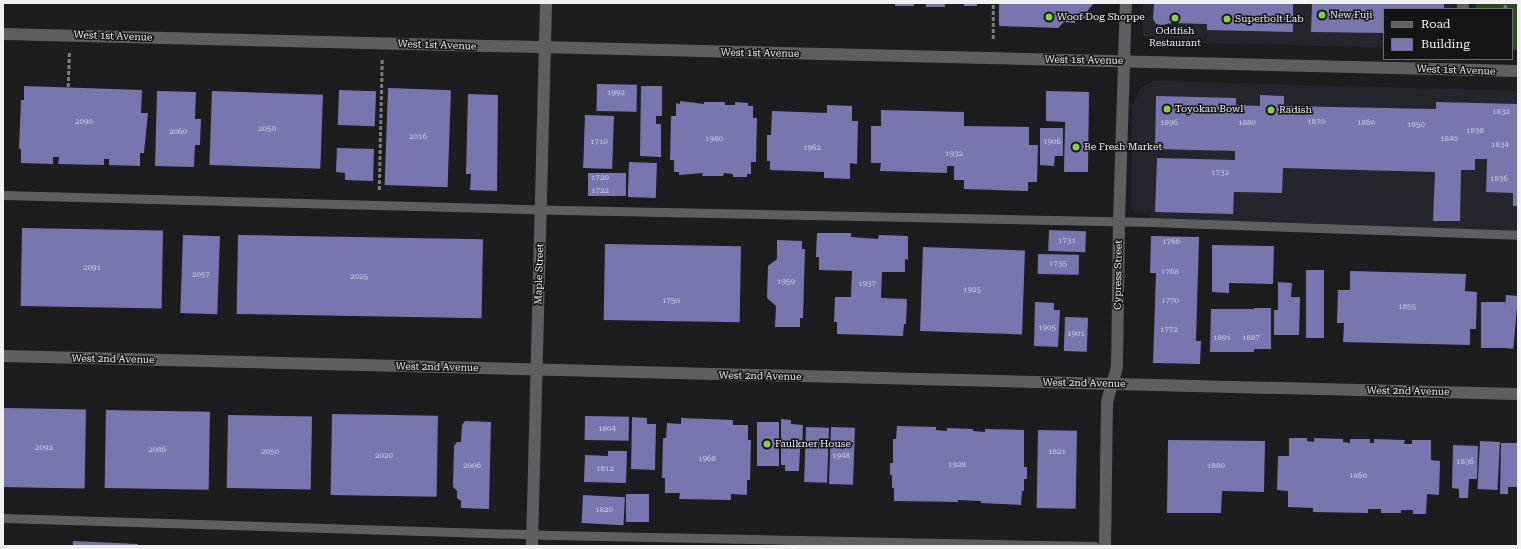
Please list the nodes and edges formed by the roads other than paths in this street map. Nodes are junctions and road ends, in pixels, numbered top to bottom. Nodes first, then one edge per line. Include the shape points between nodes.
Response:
1 (546, 3) edge
2 (1126, 3) edge
3 (3, 34) edge
4 (545, 48) junction
5 (1124, 61) junction
6 (1463, 64) edge
7 (1518, 71) edge
8 (3, 195) edge
9 (541, 209) junction
10 (1119, 222) junction
11 (1518, 236) edge
12 (3, 356) edge
13 (536, 370) junction
14 (1112, 384) junction
15 (1518, 394) edge
16 (3, 518) edge
17 (532, 540) edge
18 (1095, 546) edge
19 (1105, 546) edge

1 - 4 street, Maple Street
2 - 5 street, Cypress Street
3 - 4 street, West 1st Avenue
4 - 5 street, West 1st Avenue
4 - 9 street, Maple Street
5 - 6 street, West 1st Avenue
5 - 10 street, Cypress Street
6 - 7 street, West 1st Avenue
8 - 9 lane
9 - 10 lane
9 - 13 street, Maple Street
10 - 11 lane
10 - 14 street, Cypress Street via 1117,367
12 - 13 street, West 2nd Avenue
13 - 14 street, West 2nd Avenue
13 - 17 street, Maple Street
14 - 15 street, West 2nd Avenue
14 - 19 street, Cypress Street via 1107,402
16 - 17 lane
17 - 18 lane

